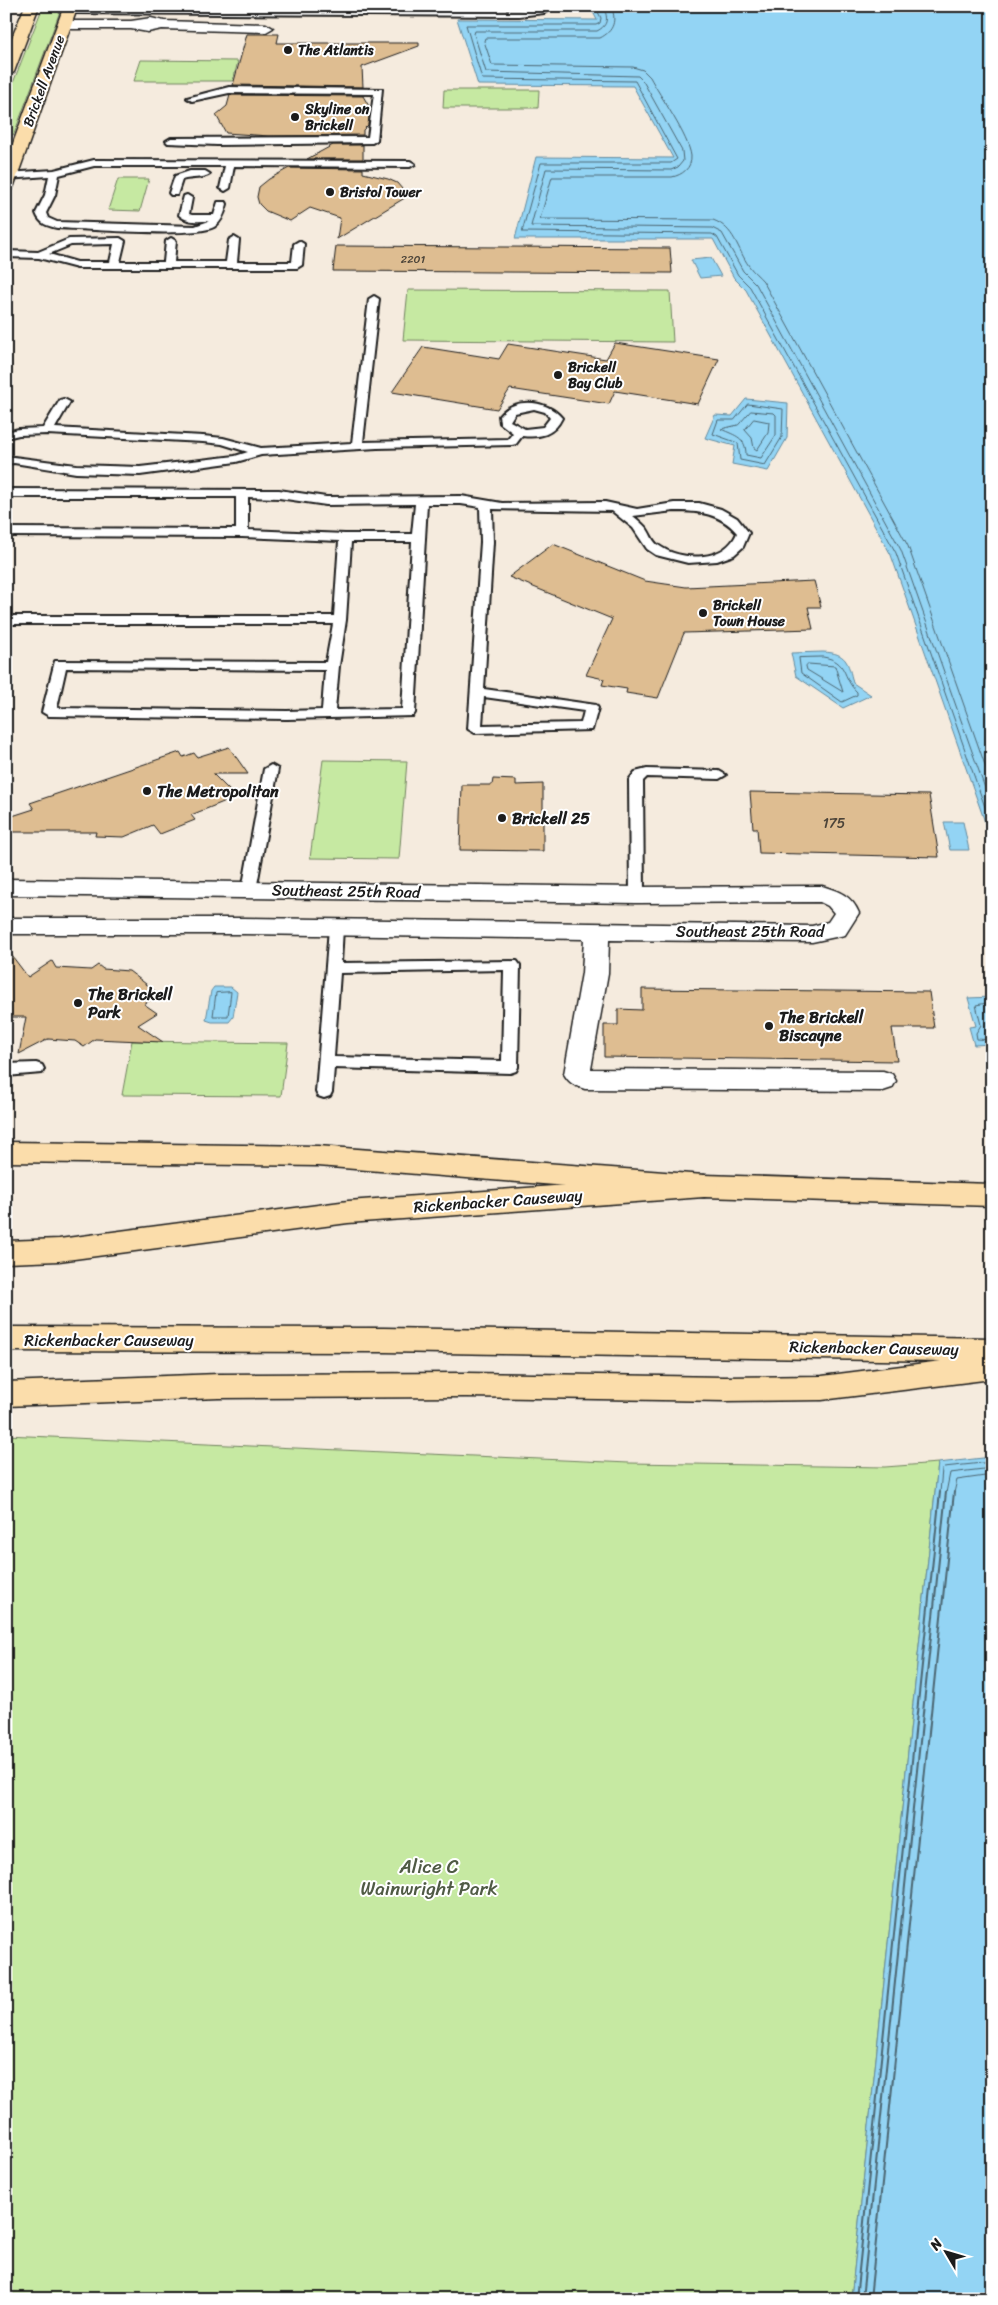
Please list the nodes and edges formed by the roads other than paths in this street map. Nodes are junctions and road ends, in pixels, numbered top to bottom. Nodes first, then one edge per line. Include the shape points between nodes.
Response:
1 (32, 6) edge
2 (551, 6) edge
3 (71, 8) edge
4 (118, 8) edge
5 (162, 18) junction
6 (64, 25) junction
7 (266, 28) dead end
8 (12, 44) edge
9 (6, 72) edge
10 (192, 98) dead end
11 (171, 140) dead end
12 (230, 164) junction
13 (410, 164) dead end
14 (55, 173) junction
15 (227, 174) junction
16 (7, 179) edge
17 (225, 188) dead end
18 (174, 192) dead end
19 (188, 198) dead end
20 (222, 204) dead end
21 (219, 218) junction
22 (234, 240) dead end
23 (172, 241) dead end
24 (299, 244) dead end
25 (6, 254) edge
26 (39, 255) junction
27 (114, 265) junction
28 (168, 265) junction
29 (231, 265) junction
30 (374, 299) dead end
31 (64, 402) dead end
32 (47, 431) junction
33 (519, 432) dead end
34 (6, 435) edge
35 (356, 446) junction
36 (260, 452) junction
37 (6, 461) edge
38 (6, 492) edge
39 (242, 494) junction
40 (421, 500) junction
41 (486, 504) junction
42 (617, 510) junction
43 (6, 532) edge
44 (242, 533) junction
45 (345, 538) junction
46 (418, 538) junction
47 (6, 620) edge
48 (340, 620) junction
49 (332, 666) junction
50 (478, 692) junction
51 (328, 714) junction
52 (271, 769) dead end
53 (719, 775) dead end
54 (6, 887) edge
55 (249, 890) junction
56 (552, 894) junction
57 (637, 895) junction
58 (6, 926) edge
59 (243, 926) junction
60 (336, 928) junction
61 (550, 930) junction
62 (597, 930) junction
63 (334, 968) junction
64 (328, 1062) junction
65 (6, 1070) edge
66 (36, 1070) dead end
67 (883, 1081) dead end
68 (324, 1092) dead end
69 (6, 1152) edge
70 (704, 1186) junction
71 (992, 1195) edge
72 (6, 1252) edge
73 (6, 1339) edge
74 (992, 1350) edge
75 (992, 1367) edge
76 (6, 1394) edge

1 - 8 main road
2 - 5 lane via 541,11 519,13
3 - 4 lane
3 - 6 main road, Brickell Avenue
4 - 5 lane
5 - 6 street via 148,28
5 - 7 street
6 - 16 main road, Brickell Avenue
8 - 9 main road
10 - 11 lane via 229,90 378,91 372,140
12 - 13 lane
12 - 14 lane via 94,163
12 - 15 lane
14 - 16 lane
14 - 21 lane via 50,195 41,213 49,224 195,229 211,226
15 - 17 lane
15 - 18 lane via 183,175 178,178
19 - 21 lane via 184,215
20 - 21 lane
22 - 29 lane
23 - 28 lane
24 - 29 lane via 297,265
25 - 26 lane
26 - 27 lane via 77,265
26 - 27 lane via 69,242 120,241
27 - 28 lane
28 - 29 lane
30 - 35 lane
31 - 32 lane
32 - 34 lane
32 - 36 lane via 203,439
33 - 35 lane via 512,442 492,444
35 - 36 lane
36 - 37 lane via 229,460 140,471 76,469
38 - 39 lane
39 - 40 lane via 279,494 326,500
39 - 44 lane
40 - 41 lane
40 - 46 lane
41 - 42 lane via 502,507 605,506
41 - 50 lane via 487,542
42 - 42 lane via 637,514 674,507 699,507 733,521 743,532 742,542 731,552 712,560 663,554 651,545 631,519
43 - 44 lane
44 - 45 lane
45 - 46 lane
45 - 48 lane
46 - 51 lane via 408,713
47 - 48 lane
48 - 49 lane
49 - 51 lane
49 - 51 lane via 60,664 49,712
50 - 50 lane via 591,708 587,727 475,729
52 - 55 lane
53 - 57 lane via 647,773 636,780
54 - 55 street, Southeast 25th Road
55 - 56 street, Southeast 25th Road
55 - 59 street
56 - 57 street, Southeast 25th Road
56 - 61 street
57 - 62 street, Southeast 25th Road via 822,894 844,906 847,914 836,929 812,934
58 - 59 street, Southeast 25th Road
59 - 60 street, Southeast 25th Road
60 - 61 street, Southeast 25th Road
60 - 63 lane
61 - 62 street, Southeast 25th Road
62 - 67 street via 595,973 577,1074 585,1078
63 - 64 lane
63 - 64 lane via 512,965 510,1067
64 - 68 lane
65 - 66 lane
69 - 70 main road via 318,1156
70 - 71 main road, Rickenbacker Causeway
70 - 72 main road, Rickenbacker Causeway via 348,1212 59,1250
73 - 74 main road, Rickenbacker Causeway via 384,1340
75 - 76 main road via 822,1388 218,1386

